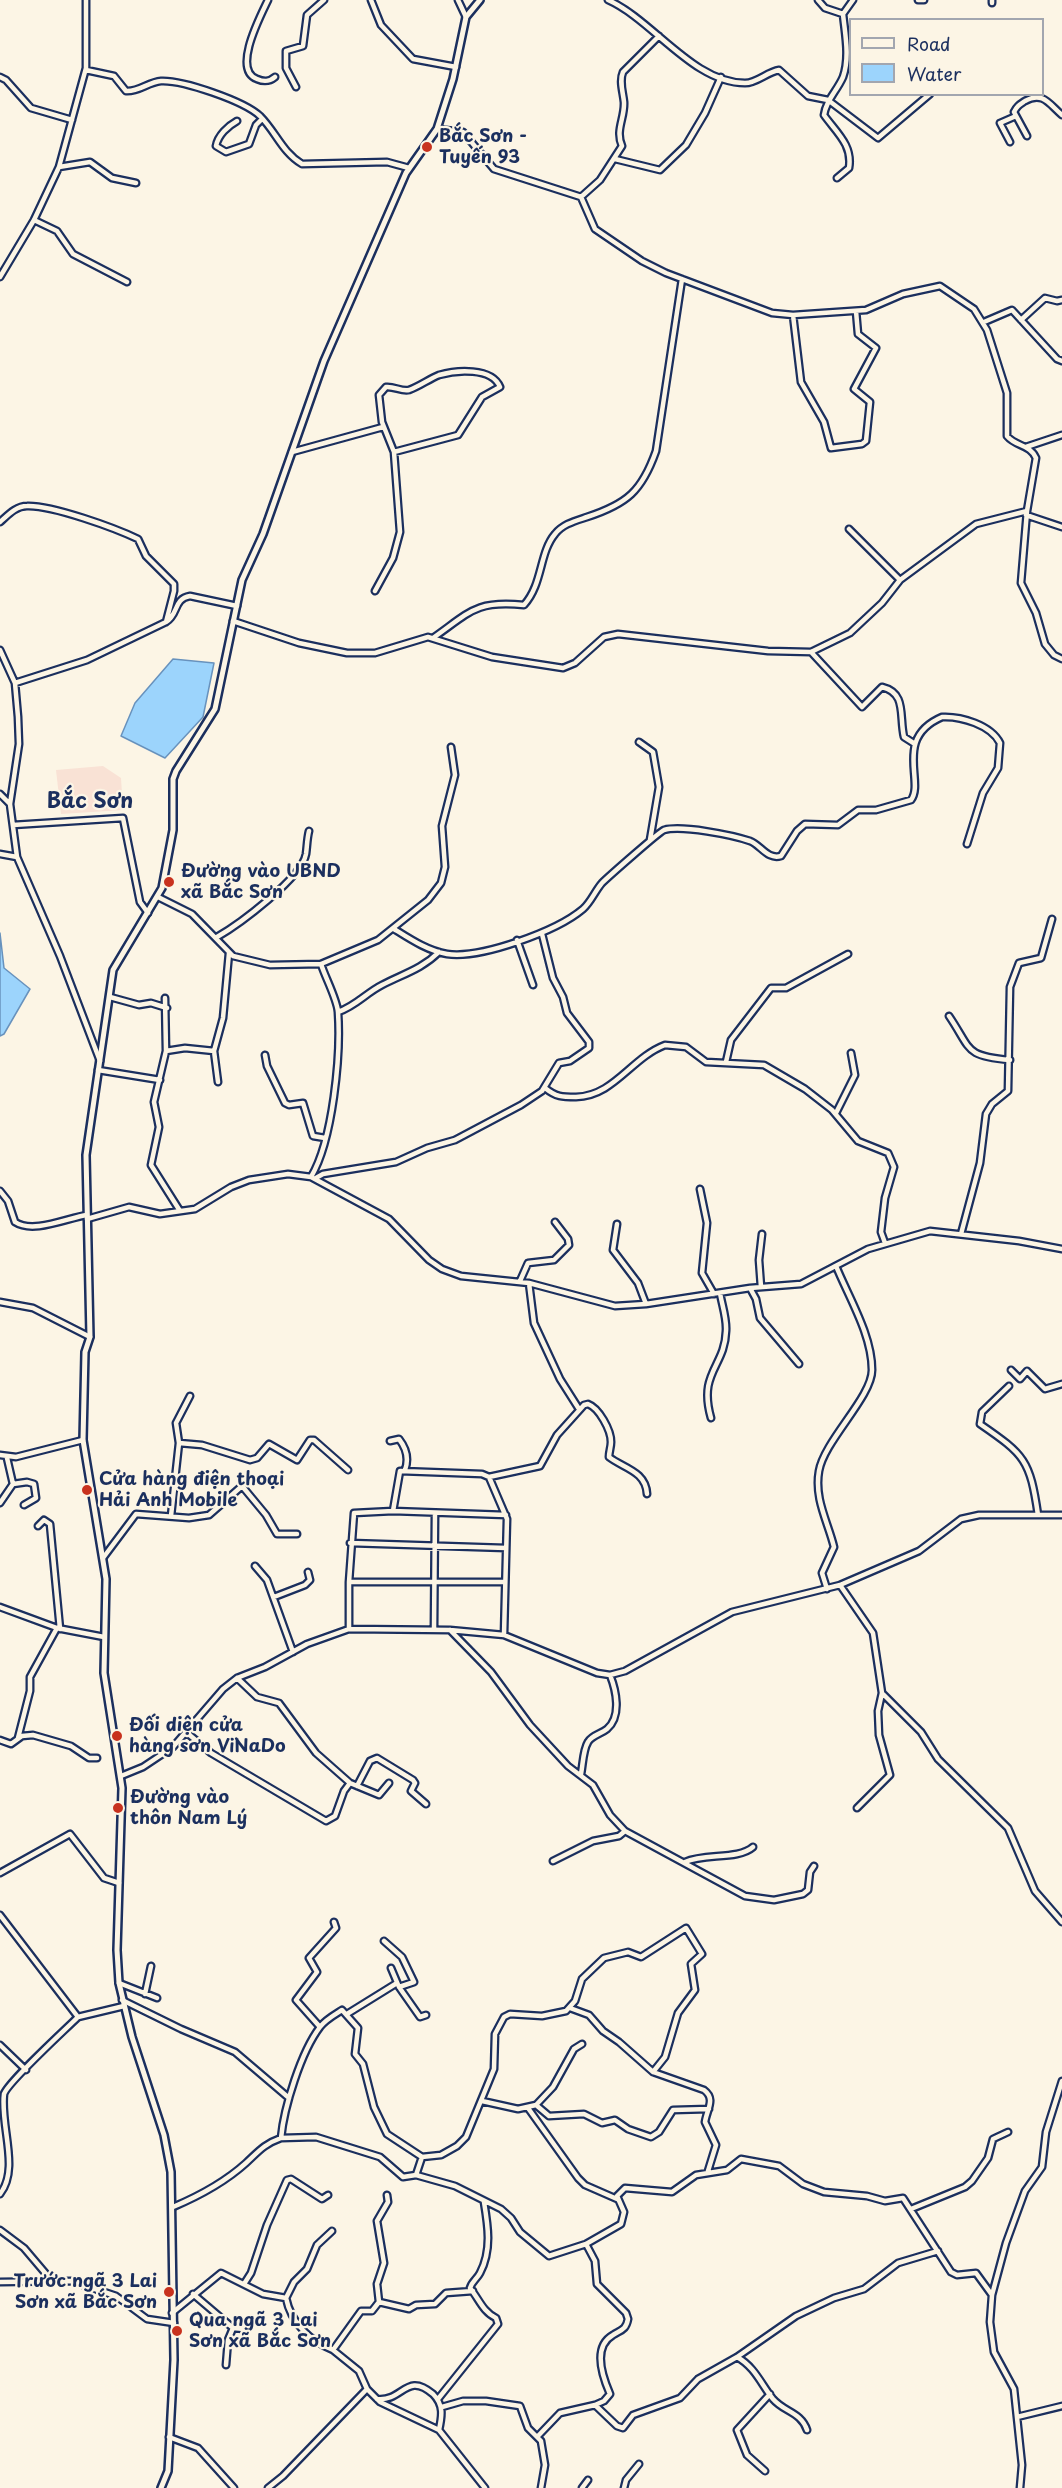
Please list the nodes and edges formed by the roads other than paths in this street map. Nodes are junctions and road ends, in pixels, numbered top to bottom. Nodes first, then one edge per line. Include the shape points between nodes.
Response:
1 (86, 0) edge
2 (268, 0) edge
3 (324, 0) edge
4 (371, 0) edge
5 (458, 0) edge
6 (480, 0) edge
7 (608, 0) edge
8 (818, 0) edge
9 (853, 0) edge
10 (918, 0) edge
11 (924, 0) edge
12 (843, 15) junction
13 (466, 17) junction
14 (659, 36) junction
15 (456, 67) junction
16 (86, 70) junction
17 (0, 77) edge
18 (275, 77) dead end
19 (721, 77) junction
20 (296, 87) dead end
21 (928, 96) edge
22 (1032, 96) edge
23 (1037, 96) edge
24 (828, 100) junction
25 (1062, 115) edge
26 (1016, 116) junction
27 (262, 118) junction
28 (72, 120) junction
29 (237, 121) dead end
30 (436, 129) junction
31 (1027, 136) dead end
32 (1010, 142) dead end
33 (615, 159) junction
34 (59, 167) junction
35 (409, 168) junction
36 (837, 178) dead end
37 (136, 183) dead end
38 (581, 196) junction
39 (34, 220) junction
40 (0, 278) edge
41 (682, 279) junction
42 (127, 282) dead end
43 (1062, 300) edge
44 (856, 311) junction
45 (793, 315) junction
46 (1021, 320) junction
47 (984, 322) junction
48 (1062, 361) edge
49 (383, 427) junction
50 (1062, 435) edge
51 (1026, 447) junction
52 (292, 452) junction
53 (394, 452) junction
54 (1027, 513) junction
55 (0, 522) edge
56 (1062, 527) edge
57 (849, 529) dead end
58 (900, 580) junction
59 (375, 591) dead end
60 (237, 606) junction
61 (233, 621) junction
62 (166, 622) junction
63 (433, 638) junction
64 (0, 650) edge
65 (811, 652) junction
66 (1062, 659) edge
67 (15, 683) junction
68 (639, 742) dead end
69 (915, 744) junction
70 (451, 747) dead end
71 (0, 794) edge
72 (10, 804) junction
73 (13, 825) junction
74 (309, 831) dead end
75 (650, 840) junction
76 (967, 844) dead end
77 (0, 854) edge
78 (17, 857) junction
79 (158, 897) junction
80 (148, 913) junction
81 (1052, 919) dead end
82 (394, 929) junction
83 (542, 934) junction
84 (217, 937) junction
85 (517, 940) junction
86 (439, 952) junction
87 (229, 953) junction
88 (848, 954) dead end
89 (321, 964) junction
90 (532, 985) dead end
91 (110, 997) junction
92 (165, 998) dead end
93 (167, 1008) junction
94 (338, 1012) junction
95 (949, 1016) dead end
96 (214, 1051) junction
97 (166, 1052) junction
98 (852, 1053) dead end
99 (266, 1055) dead end
100 (1010, 1060) junction
101 (100, 1061) junction
102 (726, 1062) junction
103 (98, 1070) junction
104 (160, 1080) junction
105 (218, 1082) dead end
106 (545, 1088) junction
107 (836, 1113) junction
108 (325, 1138) junction
109 (313, 1177) junction
110 (700, 1189) dead end
111 (0, 1191) edge
112 (180, 1211) junction
113 (87, 1217) junction
114 (555, 1222) dead end
115 (617, 1224) dead end
116 (762, 1234) dead end
117 (961, 1234) junction
118 (885, 1243) junction
119 (1062, 1249) edge
120 (836, 1266) junction
121 (520, 1281) junction
122 (529, 1282) junction
123 (761, 1287) junction
124 (750, 1288) junction
125 (717, 1293) junction
126 (0, 1302) edge
127 (646, 1304) junction
128 (90, 1338) junction
129 (799, 1364) dead end
130 (1011, 1370) dead end
131 (1062, 1384) edge
132 (1009, 1386) dead end
133 (190, 1396) dead end
134 (579, 1409) junction
135 (711, 1418) dead end
136 (83, 1440) junction
137 (390, 1441) dead end
138 (178, 1443) junction
139 (0, 1455) edge
140 (7, 1458) junction
141 (348, 1470) dead end
142 (405, 1470) junction
143 (489, 1477) junction
144 (13, 1484) junction
145 (647, 1494) dead end
146 (0, 1503) edge
147 (24, 1505) dead end
148 (393, 1511) junction
149 (435, 1513) junction
150 (506, 1515) junction
151 (1038, 1515) junction
152 (1062, 1515) edge
153 (171, 1516) junction
154 (38, 1526) dead end
155 (297, 1534) dead end
156 (350, 1543) junction
157 (435, 1546) junction
158 (506, 1548) junction
159 (103, 1558) junction
160 (255, 1566) dead end
161 (308, 1572) dead end
162 (349, 1582) junction
163 (505, 1582) junction
164 (434, 1583) junction
165 (840, 1585) junction
166 (827, 1589) junction
167 (274, 1597) junction
168 (0, 1607) edge
169 (58, 1629) junction
170 (349, 1629) junction
171 (434, 1630) junction
172 (450, 1630) junction
173 (504, 1635) junction
174 (104, 1637) junction
175 (293, 1652) junction
176 (610, 1675) junction
177 (237, 1678) junction
178 (882, 1693) junction
179 (186, 1732) junction
180 (18, 1738) junction
181 (0, 1740) edge
182 (97, 1758) dead end
183 (581, 1774) junction
184 (121, 1776) junction
185 (350, 1783) junction
186 (389, 1783) dead end
187 (357, 1786) junction
188 (426, 1804) dead end
189 (857, 1808) dead end
190 (625, 1832) junction
191 (753, 1847) dead end
192 (553, 1861) dead end
193 (685, 1862) junction
194 (814, 1866) dead end
195 (0, 1873) edge
196 (119, 1883) junction
197 (0, 1916) edge
198 (333, 1922) dead end
199 (1062, 1922) edge
200 (384, 1941) dead end
201 (151, 1966) dead end
202 (391, 1968) dead end
203 (119, 1983) junction
204 (398, 1985) junction
205 (146, 1994) junction
206 (157, 1998) dead end
207 (123, 2003) junction
208 (570, 2008) junction
209 (347, 2014) junction
210 (426, 2015) dead end
211 (78, 2017) junction
212 (320, 2027) junction
213 (582, 2044) dead end
214 (0, 2045) edge
215 (26, 2070) junction
216 (653, 2072) junction
217 (1062, 2081) edge
218 (289, 2098) junction
219 (482, 2101) junction
220 (536, 2105) junction
221 (528, 2108) junction
222 (709, 2109) junction
223 (1008, 2132) dead end
224 (280, 2138) junction
225 (422, 2157) junction
226 (708, 2171) junction
227 (416, 2175) junction
228 (0, 2194) edge
229 (328, 2195) dead end
230 (387, 2195) dead end
231 (617, 2199) junction
232 (484, 2202) junction
233 (172, 2207) junction
234 (911, 2209) junction
235 (0, 2230) edge
236 (332, 2231) dead end
237 (586, 2244) junction
238 (938, 2251) junction
239 (52, 2281) junction
240 (0, 2282) edge
241 (244, 2283) junction
242 (473, 2292) junction
243 (193, 2294) junction
244 (992, 2295) junction
245 (286, 2298) junction
246 (379, 2302) junction
247 (172, 2313) junction
248 (174, 2323) junction
249 (232, 2328) junction
250 (244, 2329) dead end
251 (333, 2350) junction
252 (737, 2357) junction
253 (226, 2365) dead end
254 (368, 2389) junction
255 (770, 2394) junction
256 (377, 2399) junction
257 (438, 2399) junction
258 (595, 2405) junction
259 (1062, 2406) edge
260 (442, 2407) junction
261 (1017, 2417) junction
262 (439, 2430) junction
263 (807, 2430) dead end
264 (538, 2436) junction
265 (169, 2437) junction
266 (639, 2464) dead end
267 (765, 2471) dead end
268 (588, 2480) dead end
269 (161, 2488) edge
270 (234, 2488) edge
271 (268, 2488) edge
272 (485, 2488) edge
273 (541, 2488) edge
274 (582, 2488) edge
275 (624, 2488) edge
276 (1020, 2488) edge

1 - 16 street
2 - 18 street via 246,59 246,70 251,77 263,81
3 - 20 street via 307,15 303,46 286,51 285,68
4 - 15 street via 380,22 413,59
5 - 13 street
6 - 13 street
7 - 14 street
8 - 12 street via 825,8
9 - 12 street
10 - 11 street
12 - 24 street via 847,40 844,72
13 - 15 street
14 - 19 street via 685,59
14 - 33 street via 621,77 624,106 618,133 622,146
15 - 30 street
16 - 27 street via 114,76 126,92 162,81 188,85 247,105
16 - 28 street
17 - 28 street via 31,108
19 - 24 street via 747,83 779,70 807,96
19 - 33 street via 686,145 660,170
21 - 24 street via 878,138
22 - 26 street via 1016,107
23 - 25 street via 1046,98
24 - 36 street via 824,115 846,142 850,160 849,168
26 - 31 street
26 - 32 street via 1000,123
27 - 29 street via 249,144 226,152 216,142
27 - 35 street via 281,147 302,164 387,162
28 - 34 street
30 - 35 street
30 - 38 street via 464,132 499,171
33 - 38 street via 600,180
34 - 37 street via 90,162 112,178
34 - 39 street
35 - 52 street via 324,361
38 - 41 street via 591,224 600,233 642,261
39 - 40 street
39 - 42 street via 57,231 73,254
41 - 45 street via 772,313
41 - 63 street via 656,451 646,477 625,501 572,522 554,535 536,588 524,605 476,607
43 - 46 street via 1045,298
44 - 45 street
44 - 45 street via 858,334 876,348 854,389 870,402 866,441 831,448 824,422 801,382
44 - 47 street via 940,286 968,303
46 - 47 street via 1008,309
46 - 48 street
47 - 51 street via 1007,393 1007,436
49 - 52 street
49 - 53 street
49 - 53 street via 378,398 386,387 411,389 442,374 468,372 498,382 500,387 479,401 458,435
50 - 51 street
51 - 54 street via 1034,453 1036,463
52 - 60 street via 242,580
53 - 59 street via 400,532 393,558
54 - 56 street
54 - 58 street via 980,522
54 - 66 street via 1021,583 1045,644
55 - 62 street via 14,510 28,506 138,539 146,556 174,584
57 - 58 street
58 - 65 street via 850,633
60 - 61 street
60 - 62 street via 187,596 178,601
61 - 63 street via 309,646 356,655
61 - 79 street via 215,709 173,779 169,862
62 - 67 street via 87,660
63 - 65 street via 492,657 563,668 575,663 604,638 618,634
64 - 67 street
65 - 69 street via 862,707 882,687 897,694 904,737
67 - 72 street via 19,744
68 - 75 street via 652,752 659,787
69 - 75 street via 915,792 910,800 876,810 858,810 838,825 805,824 781,856 773,857 749,841 680,829 666,830
69 - 76 street via 929,724 942,717 976,724 999,739 998,768 983,793
70 - 82 street via 456,768 442,826 444,875 432,896
71 - 72 street
72 - 73 street
73 - 78 street
73 - 80 street via 120,816 125,821 140,902
74 - 84 street via 305,857 279,891
75 - 83 street via 606,880 581,910
77 - 78 street
78 - 101 street
79 - 80 street
79 - 84 street via 192,914
80 - 91 street via 115,964
81 - 100 street via 1041,958 1019,963 1011,983
82 - 86 street
82 - 89 street via 378,940
83 - 85 street
83 - 106 street via 567,1013 590,1046 570,1061 556,1065
84 - 87 street
85 - 86 street via 482,952
85 - 90 street
86 - 94 street via 424,966 382,985 358,1004
87 - 89 street via 270,965
87 - 96 street via 223,1018
88 - 102 street via 786,988 771,988 731,1040
89 - 94 street
91 - 93 street
91 - 101 street
92 - 93 street
93 - 97 street
94 - 108 street via 339,1044
95 - 100 street via 973,1053
96 - 97 street via 185,1048
96 - 105 street
97 - 104 street
98 - 107 street via 855,1075
99 - 108 street via 267,1066 285,1103 303,1103 313,1136
100 - 117 street via 1008,1091 986,1114 980,1163
101 - 103 street
102 - 106 street via 703,1061 686,1047 664,1045 592,1096 561,1097
102 - 107 street via 764,1065
103 - 104 street
103 - 113 street via 86,1155
104 - 112 street via 154,1106 159,1131 151,1165
106 - 109 street via 521,1106 455,1140 396,1162
107 - 118 street via 858,1141 883,1150 894,1162 880,1232
108 - 109 street
109 - 112 street via 288,1174 249,1180 200,1208
109 - 121 street via 388,1220 442,1269 461,1276
110 - 125 street via 707,1222 702,1273
111 - 113 street via 15,1222 21,1225
112 - 113 street via 156,1214 129,1208
113 - 128 street
114 - 121 street via 568,1245 554,1260 528,1263
115 - 127 street via 613,1250 638,1283
116 - 123 street
117 - 118 street via 930,1231
117 - 119 street
118 - 120 street
120 - 123 street via 801,1284
120 - 166 street via 865,1336 872,1371 867,1388 818,1473 821,1509 834,1547 822,1573
121 - 122 street
122 - 127 street via 608,1305
122 - 134 street via 534,1323
123 - 124 street
124 - 125 street
124 - 129 street via 760,1318
125 - 127 street
125 - 135 street via 726,1332 706,1387
126 - 128 street via 33,1308
128 - 136 street via 85,1352
130 - 131 street via 1020,1379 1027,1371 1045,1389
132 - 151 street via 982,1412 980,1424 1010,1444 1028,1466
133 - 138 street via 177,1418
134 - 143 street via 557,1435 540,1466
134 - 145 street via 588,1404 594,1407 610,1437 609,1457 629,1467 644,1481
136 - 140 street
136 - 159 street
137 - 142 street via 399,1439 404,1446
138 - 141 street via 202,1445 250,1460 269,1444 297,1460 310,1440 314,1440
138 - 153 street
139 - 140 street
140 - 144 street
142 - 143 street
142 - 148 street via 398,1474
143 - 150 street
144 - 146 street
144 - 147 street via 34,1484 36,1498
148 - 149 street
148 - 156 street via 354,1513
149 - 150 street
149 - 157 street
150 - 158 street
151 - 152 street
151 - 165 street via 969,1516 919,1551
153 - 155 street via 209,1515 242,1486 277,1534
153 - 159 street via 136,1514
154 - 169 street via 44,1520 50,1524
156 - 157 street
156 - 162 street
157 - 158 street
157 - 164 street
158 - 163 street
159 - 174 street
160 - 167 street
161 - 167 street via 310,1580 305,1585
162 - 164 street
162 - 170 street
163 - 164 street
163 - 173 street
164 - 171 street
165 - 166 street
165 - 178 street via 873,1633
166 - 176 street via 732,1612 625,1671
167 - 175 street
168 - 169 street
169 - 174 street
169 - 180 street via 30,1677
170 - 171 street
170 - 175 street
171 - 172 street
172 - 173 street
172 - 183 street via 490,1672 530,1725 568,1766
173 - 176 street
174 - 184 street via 107,1695
175 - 177 street
176 - 183 street via 616,1695 614,1716 606,1729 587,1743
177 - 179 street
177 - 185 street via 257,1697 279,1703 316,1753
178 - 189 street via 879,1735 890,1775
178 - 199 street via 921,1732 938,1759 1008,1828 1032,1886
179 - 184 street via 154,1761
179 - 185 street via 211,1753 326,1821 335,1816
180 - 181 street via 11,1744
180 - 182 street via 33,1735
183 - 190 street
184 - 196 street
185 - 187 street
186 - 187 street via 379,1795
187 - 188 street via 368,1764 376,1758 413,1780 411,1791
190 - 192 street via 593,1841
190 - 193 street
191 - 193 street via 743,1853 703,1856
193 - 194 street via 739,1894 774,1900 806,1893
195 - 196 street via 70,1834 104,1878
196 - 203 street
197 - 211 street
198 - 212 street via 335,1929 309,1958 317,1972 296,2001
200 - 204 street via 402,1957 414,1982
201 - 205 street
202 - 204 street
203 - 205 street
203 - 207 street
204 - 209 street
204 - 210 street via 420,2017
205 - 206 street
207 - 211 street
207 - 218 street via 235,2052
207 - 233 street via 167,2147
208 - 216 street via 589,2015
208 - 216 street via 582,1979 603,1958 628,1952 641,1957 688,1929 702,1954 691,1964 695,1990 676,2017 666,2057
208 - 219 street via 546,2016 504,2017 495,2034 494,2069
209 - 212 street via 342,2010
209 - 225 street via 358,2028 355,2054 363,2064 380,2122 392,2138
211 - 215 street
212 - 218 street
213 - 220 street via 573,2049 554,2087
214 - 215 street
215 - 228 street via 5,2091 2,2104 9,2171
216 - 222 street via 704,2090 711,2098
217 - 244 street via 1046,2132 1042,2167 1026,2191
218 - 224 street
219 - 221 street
219 - 225 street via 462,2142 441,2155
220 - 221 street
220 - 222 street via 549,2116 587,2114 602,2123 615,2120 651,2137 673,2110
221 - 231 street via 578,2178
222 - 226 street via 706,2126 716,2145
223 - 234 street via 993,2139 988,2158 965,2187
224 - 227 street via 316,2137 380,2157 403,2177
224 - 233 street via 264,2145 204,2193
225 - 227 street
226 - 231 street via 672,2192 628,2188 621,2190
226 - 234 street via 728,2170 744,2158 779,2166 819,2191 885,2201 901,2197
227 - 232 street via 455,2186
229 - 241 street via 322,2199 288,2180
230 - 246 street via 388,2202 377,2221 384,2263 377,2284
231 - 237 street via 624,2212 623,2221
232 - 237 street via 512,2218 518,2229 546,2255
232 - 242 street via 489,2238 480,2273 470,2285
233 - 247 street
234 - 238 street
235 - 239 street via 24,2248
236 - 245 street via 317,2245 307,2269 296,2279
237 - 258 street via 595,2261 597,2284 628,2319 624,2330 607,2340 601,2354 610,2394
238 - 244 street via 954,2274 976,2273
238 - 252 street via 898,2264 864,2289 796,2316
239 - 240 street
239 - 248 street via 71,2281 116,2296 147,2319
241 - 243 street via 221,2273
241 - 245 street via 263,2294
242 - 246 street via 446,2293 435,2304 410,2309
242 - 257 street via 498,2324
243 - 247 street
243 - 249 street
244 - 261 street via 994,2352 1012,2383
245 - 251 street via 290,2316 297,2324
246 - 251 street via 372,2311 361,2311
247 - 248 street
248 - 265 street
249 - 250 street
249 - 253 street
251 - 254 street via 359,2371
252 - 255 street via 760,2378
252 - 258 street via 698,2379 677,2400 633,2415 623,2428 617,2427
254 - 256 street
254 - 271 street
255 - 263 street via 802,2419
255 - 267 street via 737,2430 747,2455
256 - 257 street via 389,2398 419,2384
256 - 262 street
257 - 260 street
258 - 264 street via 561,2413
259 - 261 street
260 - 262 street
260 - 264 street via 463,2401 518,2404 528,2427
261 - 276 street
262 - 272 street
264 - 273 street via 545,2464
265 - 269 street via 168,2471
265 - 270 street via 198,2448
266 - 275 street
268 - 274 street

